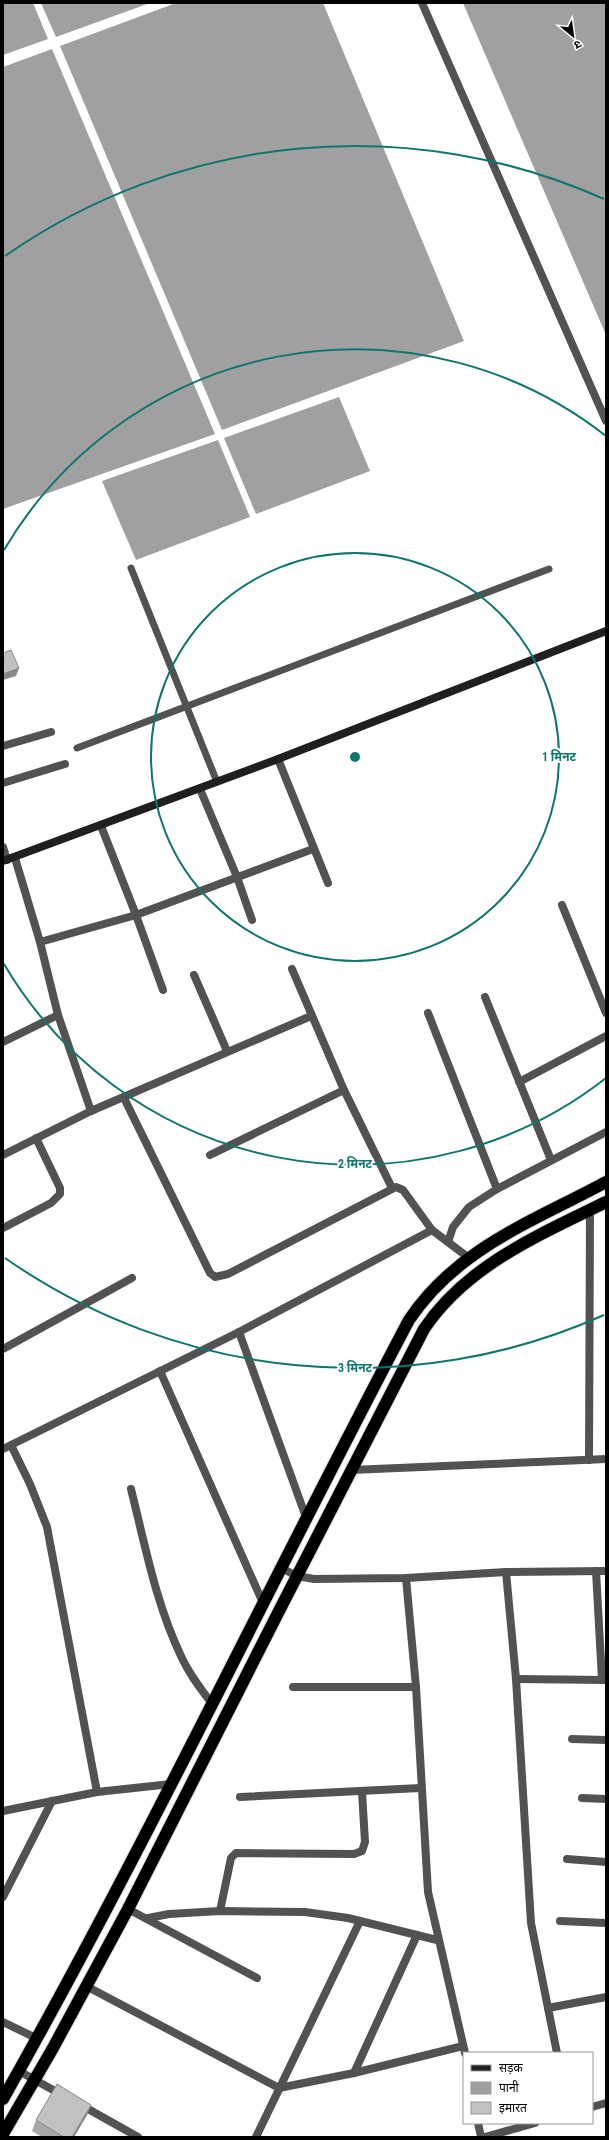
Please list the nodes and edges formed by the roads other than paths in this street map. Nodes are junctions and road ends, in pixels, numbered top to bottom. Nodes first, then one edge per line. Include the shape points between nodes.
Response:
1 (422, 3) edge
2 (606, 421) edge
3 (131, 568) dead end
4 (549, 569) dead end
5 (606, 631) edge
6 (187, 707) junction
7 (51, 732) dead end
8 (3, 746) edge
9 (77, 748) dead end
10 (278, 759) junction
11 (65, 764) dead end
12 (217, 782) junction
13 (3, 783) edge
14 (200, 788) junction
15 (101, 826) junction
16 (3, 847) edge
17 (314, 849) junction
18 (8, 860) edge
19 (237, 877) junction
20 (328, 883) dead end
21 (562, 905) dead end
22 (136, 915) junction
23 (252, 920) dead end
24 (40, 942) junction
25 (292, 969) dead end
26 (194, 975) dead end
27 (163, 990) dead end
28 (485, 997) dead end
29 (428, 1013) dead end
30 (606, 1013) edge
31 (58, 1014) junction
32 (311, 1016) junction
33 (606, 1036) edge
34 (3, 1042) edge
35 (227, 1051) junction
36 (520, 1082) junction
37 (344, 1090) junction
38 (124, 1098) junction
39 (91, 1111) junction
40 (606, 1132) edge
41 (36, 1138) junction
42 (3, 1155) edge
43 (210, 1155) dead end
44 (551, 1160) junction
45 (606, 1182) edge
46 (392, 1188) junction
47 (497, 1189) junction
48 (606, 1202) edge
49 (590, 1210) junction
50 (3, 1228) edge
51 (432, 1230) junction
52 (448, 1242) junction
53 (470, 1258) junction
54 (132, 1278) dead end
55 (239, 1332) junction
56 (3, 1349) edge
57 (160, 1371) junction
58 (7, 1447) edge
59 (606, 1459) edge
60 (589, 1460) junction
61 (351, 1470) junction
62 (131, 1489) dead end
63 (307, 1520) junction
64 (281, 1568) junction
65 (596, 1571) junction
66 (606, 1571) edge
67 (506, 1572) junction
68 (297, 1576) junction
69 (406, 1578) junction
70 (263, 1603) junction
71 (516, 1679) junction
72 (604, 1680) edge
73 (292, 1687) dead end
74 (416, 1687) junction
75 (213, 1705) junction
76 (572, 1739) dead end
77 (606, 1740) edge
78 (171, 1784) junction
79 (420, 1788) junction
80 (97, 1792) junction
81 (362, 1792) junction
82 (240, 1797) dead end
83 (582, 1798) dead end
84 (606, 1799) edge
85 (52, 1801) junction
86 (3, 1811) edge
87 (567, 1859) dead end
88 (606, 1862) edge
89 (3, 1897) edge
90 (128, 1909) junction
91 (220, 1911) junction
92 (148, 1918) junction
93 (360, 1921) junction
94 (560, 1921) dead end
95 (606, 1923) edge
96 (417, 1935) junction
97 (437, 1940) junction
98 (257, 1978) dead end
99 (86, 1986) junction
100 (606, 1997) edge
101 (548, 2008) junction
102 (3, 2022) edge
103 (38, 2039) junction
104 (464, 2050) edge
105 (557, 2052) edge
106 (19, 2071) junction
107 (354, 2073) junction
108 (35, 2080) junction
109 (279, 2088) junction
110 (3, 2099) edge
111 (606, 2103) edge
112 (593, 2107) edge
113 (478, 2124) edge
114 (531, 2124) edge
115 (3, 2134) edge
116 (138, 2137) edge
117 (256, 2137) edge
118 (481, 2137) edge
119 (485, 2137) edge

1 - 2 street
3 - 6 lane
4 - 6 lane
5 - 10 street
6 - 9 lane
6 - 12 lane
7 - 8 street
10 - 12 street
10 - 17 street
11 - 13 street
12 - 14 street
14 - 15 street
14 - 19 street
15 - 18 street
15 - 22 street
16 - 18 street
17 - 19 street
17 - 20 street
18 - 24 street
19 - 22 street
19 - 23 street
21 - 30 street
22 - 24 street
22 - 27 street
24 - 31 street
25 - 32 street
26 - 35 street
28 - 36 street
29 - 47 street
31 - 34 street
31 - 39 street
32 - 35 street
32 - 37 street
33 - 36 street
35 - 38 street
36 - 44 street
37 - 43 street
37 - 46 street
38 - 39 street
38 - 46 street via 210,1273 215,1277 228,1274
39 - 41 street
40 - 44 street
41 - 42 street
41 - 50 street via 60,1188 60,1194 51,1204
44 - 47 street
45 - 53 highway via 520,1224
46 - 51 street via 400,1187 403,1190
47 - 52 street via 469,1207 453,1227
48 - 49 highway
49 - 60 street
49 - 61 highway via 498,1258 454,1293 436,1312 424,1329
51 - 52 street
51 - 55 street
52 - 53 street
53 - 63 highway via 422,1300 409,1320
54 - 56 street
55 - 57 street
55 - 63 street
57 - 58 street
57 - 70 street
58 - 80 street via 30,1484 47,1527
59 - 60 street
60 - 61 street
61 - 68 highway
62 - 75 street via 153,1576 173,1636 190,1673
63 - 64 highway
64 - 68 street
64 - 70 highway
65 - 66 street
65 - 67 street
65 - 72 street
67 - 69 street
67 - 71 street
68 - 69 street via 314,1579
68 - 90 highway
69 - 74 street
70 - 75 highway
71 - 72 street
71 - 101 street via 531,1923
73 - 74 street
74 - 79 street
75 - 78 highway
76 - 77 street
78 - 80 street
78 - 103 highway
79 - 81 street
79 - 97 street via 428,1892
80 - 85 street
81 - 82 street
81 - 91 street via 365,1842 362,1851 354,1854 236,1853 231,1858
83 - 84 street
85 - 86 street
85 - 89 street
87 - 88 street
90 - 92 street
90 - 99 highway
91 - 92 street
91 - 93 street via 305,1912
92 - 98 street
93 - 96 street
93 - 109 street
94 - 95 street
96 - 97 street
96 - 107 street
97 - 104 street
99 - 108 highway
99 - 109 street
100 - 101 street
101 - 105 street
102 - 103 street
103 - 106 highway
104 - 107 street
106 - 108 street
106 - 110 highway
107 - 109 street
108 - 115 highway
108 - 116 street
109 - 117 street
111 - 112 street
113 - 118 street
114 - 119 street

